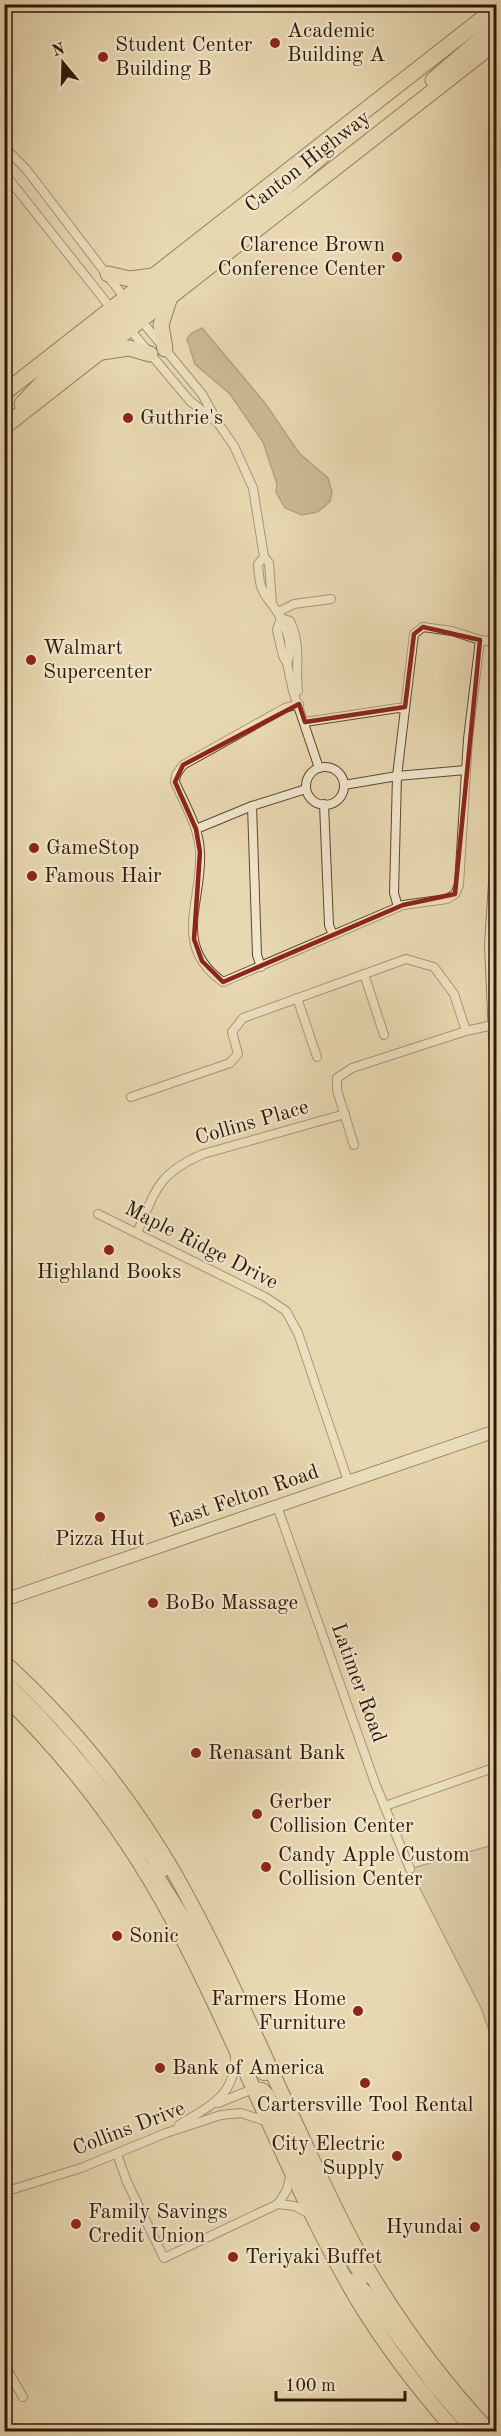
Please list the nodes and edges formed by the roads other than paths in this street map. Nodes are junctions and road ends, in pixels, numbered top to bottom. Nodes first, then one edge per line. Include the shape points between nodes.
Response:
1 (496, 8) edge
2 (496, 26) edge
3 (496, 42) edge
4 (392, 123) junction
5 (348, 124) junction
6 (4, 147) edge
7 (4, 173) edge
8 (108, 274) junction
9 (153, 276) junction
10 (170, 297) junction
11 (127, 314) junction
12 (165, 349) junction
13 (99, 352) junction
14 (150, 354) junction
15 (4, 393) edge
16 (218, 423) junction
17 (6, 426) edge
18 (331, 599) dead end
19 (280, 618) junction
20 (480, 640) junction
21 (496, 642) edge
22 (298, 701) junction
23 (405, 709) junction
24 (304, 722) junction
25 (319, 768) junction
26 (466, 770) junction
27 (397, 776) junction
28 (344, 785) junction
29 (306, 789) junction
30 (324, 804) junction
31 (252, 806) junction
32 (196, 829) junction
33 (496, 867) edge
34 (398, 907) junction
35 (333, 935) junction
36 (261, 967) junction
37 (364, 974) junction
38 (494, 988) edge
39 (297, 998) junction
40 (493, 1025) junction
41 (466, 1030) junction
42 (384, 1035) dead end
43 (317, 1057) dead end
44 (496, 1057) edge
45 (130, 1097) dead end
46 (345, 1114) junction
47 (354, 1145) dead end
48 (98, 1214) dead end
49 (137, 1233) junction
50 (496, 1431) edge
51 (348, 1481) junction
52 (277, 1506) junction
53 (4, 1600) edge
54 (4, 1662) edge
55 (4, 1681) edge
56 (4, 1696) edge
57 (496, 1767) edge
58 (385, 1806) junction
59 (133, 1852) junction
60 (410, 1869) dead end
61 (182, 1888) junction
62 (236, 2052) junction
63 (271, 2072) junction
64 (253, 2089) junction
65 (209, 2106) junction
66 (268, 2122) junction
67 (166, 2133) junction
68 (117, 2154) junction
69 (291, 2171) junction
70 (4, 2192) edge
71 (278, 2204) junction
72 (312, 2216) junction
73 (341, 2269) junction
74 (385, 2296) junction
75 (4, 2364) edge
76 (23, 2397) dead end
77 (456, 2432) edge
78 (475, 2432) edge
79 (490, 2432) edge

1 - 5 highway
2 - 4 highway via 412,99
3 - 4 highway, Canton Highway
4 - 10 highway, Canton Highway
5 - 9 highway
5 - 11 highway via 332,146 287,188
6 - 8 street via 26,169
7 - 11 street
8 - 9 highway via 130,279
8 - 11 street
9 - 11 highway
10 - 11 highway, Canton Highway
10 - 12 highway via 161,325
11 - 12 street
11 - 13 highway, Canton Highway
11 - 14 street
11 - 15 highway
11 - 17 highway via 44,380
12 - 16 street via 202,394
13 - 14 highway via 124,348
13 - 17 highway, Canton Highway
14 - 16 street via 190,401
16 - 19 street via 234,446 253,488 264,557 258,564 262,593
18 - 19 street via 294,604
19 - 22 street
19 - 22 street via 290,621 296,640
20 - 21 street
20 - 23 street via 423,627 414,634
20 - 26 street
22 - 24 street
22 - 32 street via 183,765 175,782
23 - 24 street
23 - 27 street
24 - 25 street
25 - 28 street via 334,770
25 - 29 street via 308,777
26 - 27 street
26 - 34 street via 459,885 455,894 447,899
27 - 28 street
27 - 34 street via 394,893
28 - 30 street via 336,801
29 - 30 street via 313,800
29 - 31 street
30 - 35 street via 329,925
31 - 32 street
31 - 36 street via 257,955
32 - 36 street via 199,877 192,921 202,961 223,982
33 - 38 street via 491,930
34 - 35 street
35 - 36 street
37 - 39 street
37 - 41 street via 406,959 434,968 454,994
37 - 42 street
38 - 40 street
39 - 43 street
39 - 45 street via 243,1018 232,1032 238,1054 230,1063
40 - 41 street
40 - 44 street
41 - 46 street via 352,1068 337,1078
46 - 47 street
46 - 49 street, Collins Place via 182,1163 158,1184
48 - 49 street, Maple Ridge Drive
49 - 51 street, Maple Ridge Drive via 234,1280 286,1311 298,1333
50 - 51 street, East Felton Road
51 - 52 street, East Felton Road
52 - 53 street, East Felton Road
52 - 58 street, Latimer Road
54 - 61 main road via 69,1728 107,1775
55 - 61 main road via 93,1777 175,1888
56 - 59 main road via 59,1754
57 - 58 street
58 - 60 street, Latimer Road
59 - 62 main road via 176,1926
59 - 63 main road via 152,1869 192,1930 259,2069
61 - 63 main road
62 - 64 main road
62 - 65 street via 232,2082
63 - 74 main road via 332,2202
64 - 65 street
64 - 66 main road
64 - 74 main road via 267,2095 335,2233 365,2280
65 - 67 street
66 - 67 street, Collins Drive via 228,2113
66 - 69 main road
67 - 68 street, Collins Drive
68 - 70 street, Collins Drive
68 - 71 street via 164,2258
69 - 71 street via 287,2190
69 - 72 main road
71 - 72 street via 295,2206
72 - 73 main road
73 - 77 main road via 392,2349
73 - 78 main road via 366,2293
74 - 79 main road via 439,2373
75 - 76 street

